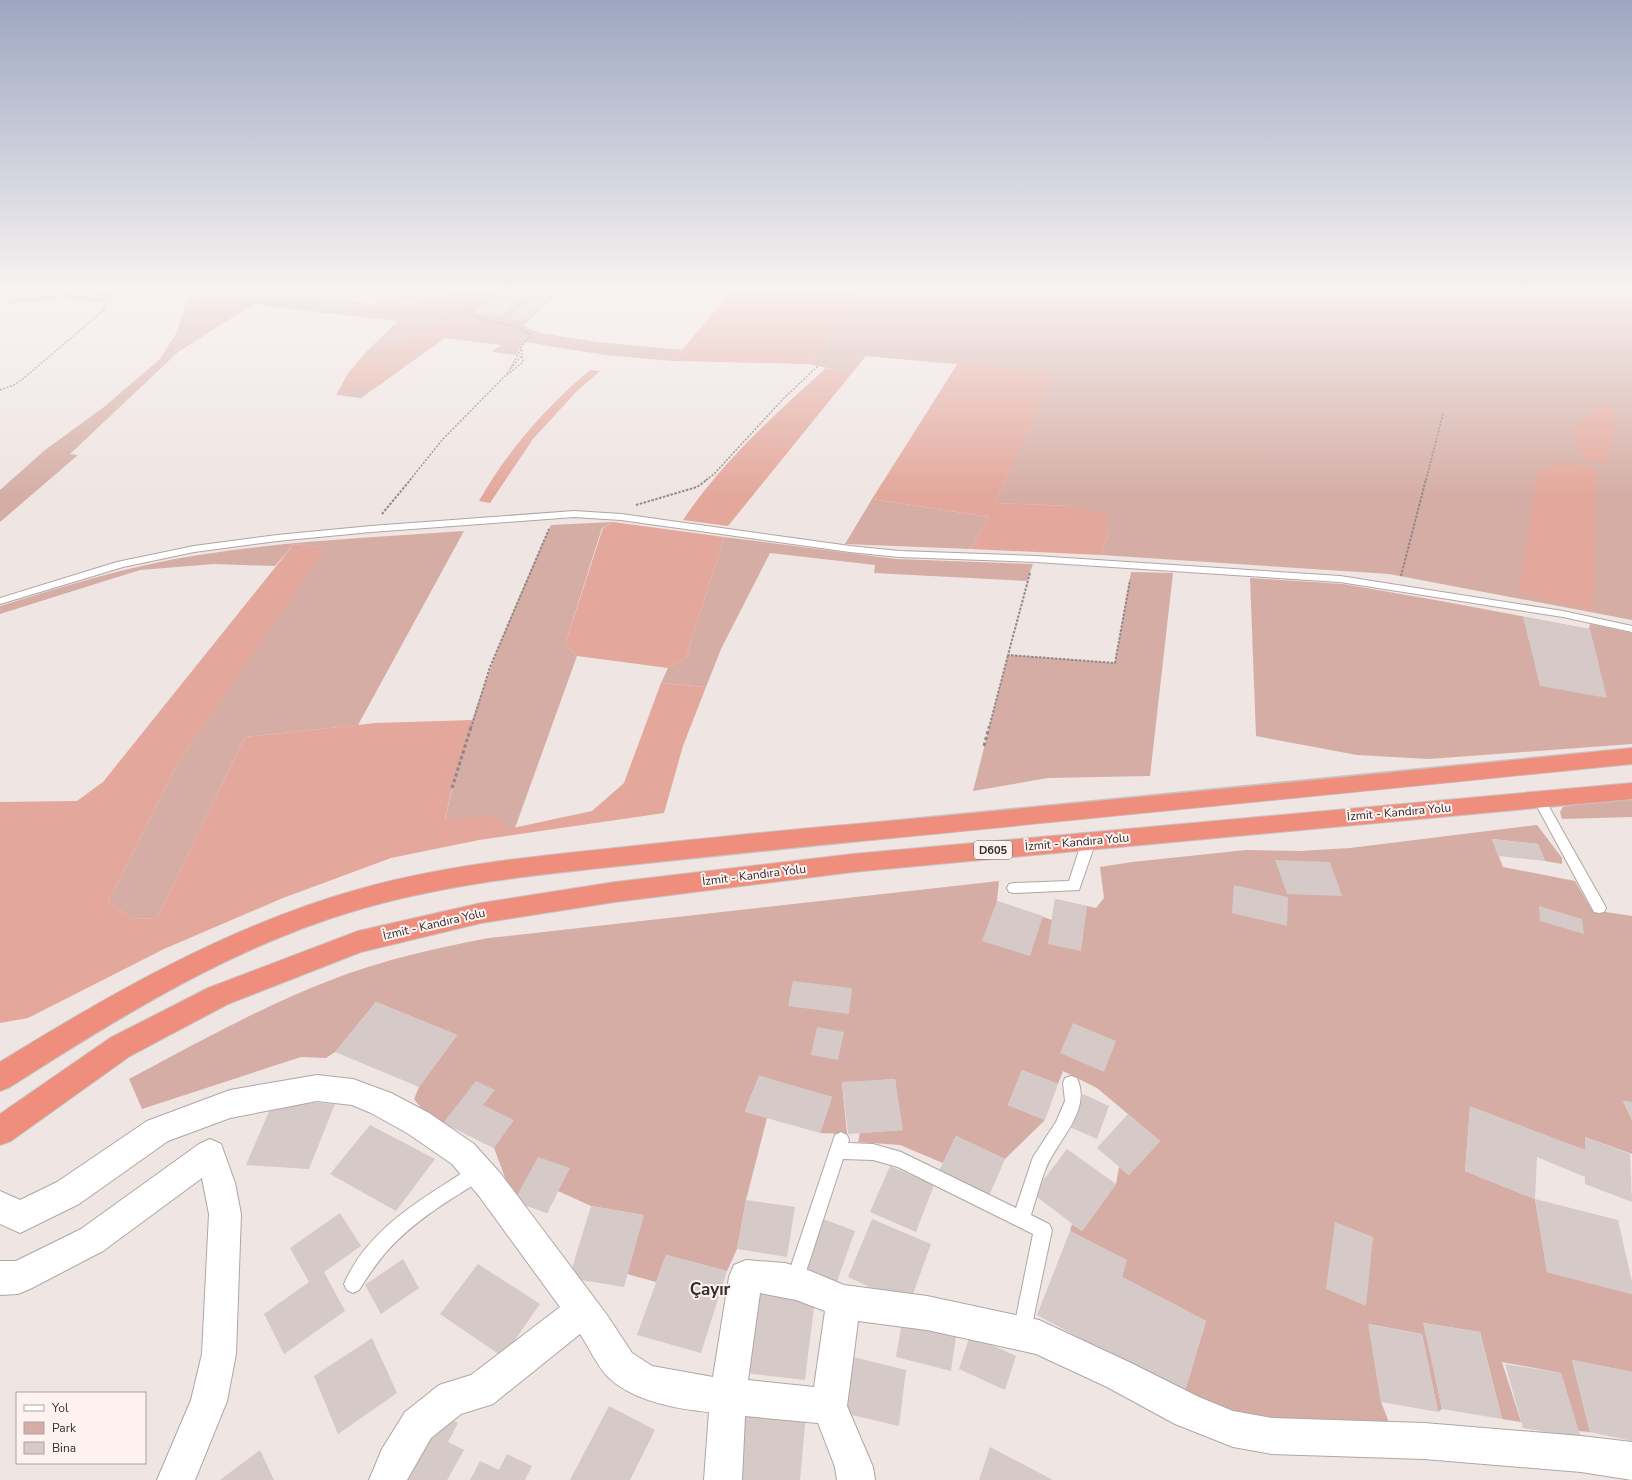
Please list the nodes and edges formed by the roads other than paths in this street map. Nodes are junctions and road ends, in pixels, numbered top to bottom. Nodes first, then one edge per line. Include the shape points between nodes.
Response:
1 (0, 601) edge
2 (1632, 629) edge
3 (1632, 756) edge
4 (1632, 791) edge
5 (1539, 799) junction
6 (1089, 841) junction
7 (1014, 888) dead end
8 (1599, 908) dead end
9 (0, 1078) edge
10 (1071, 1084) dead end
11 (0, 1131) edge
12 (479, 1172) junction
13 (0, 1207) edge
14 (1021, 1219) junction
15 (0, 1278) edge
16 (795, 1281) junction
17 (353, 1284) dead end
18 (843, 1302) junction
19 (582, 1310) junction
20 (1022, 1333) junction
21 (728, 1396) junction
22 (829, 1406) junction
23 (1632, 1461) edge
24 (176, 1480) edge
25 (388, 1480) edge
26 (723, 1480) edge
27 (856, 1480) edge

1 - 2 lane via 122,564 194,549 371,529 574,514 621,517 899,554 1036,559 1340,579 1555,613
3 - 9 highway via 679,850 489,871 406,887 324,910 236,945 75,1030
4 - 5 highway, İzmit - Kandıra Yolu / D605
5 - 6 highway, İzmit - Kandıra Yolu / D605
5 - 8 lane
6 - 7 lane via 1074,886
6 - 11 highway, İzmit - Kandıra Yolu / D605 via 853,863 615,892 480,913 358,942 218,996 120,1047
10 - 14 lane via 1073,1101 1062,1127 1039,1163
12 - 13 street via 463,1154 418,1123 381,1103 353,1092 317,1088 230,1104 158,1131 68,1193 20,1217
12 - 17 lane via 413,1216 388,1237 369,1259
12 - 19 street
14 - 16 lane via 901,1160 839,1145
14 - 20 lane via 1042,1230
15 - 24 street via 18,1278 92,1240 210,1154 225,1214 219,1354 209,1401
16 - 18 street
16 - 21 street via 763,1276 746,1277
18 - 20 street via 927,1313
18 - 22 street
19 - 21 street via 620,1364 645,1382 702,1394
19 - 25 street via 480,1391 452,1398 418,1425 395,1462
20 - 23 street via 1045,1340 1188,1411 1233,1429 1272,1436 1424,1441 1581,1454
21 - 22 street
21 - 26 street
22 - 27 street via 854,1467

